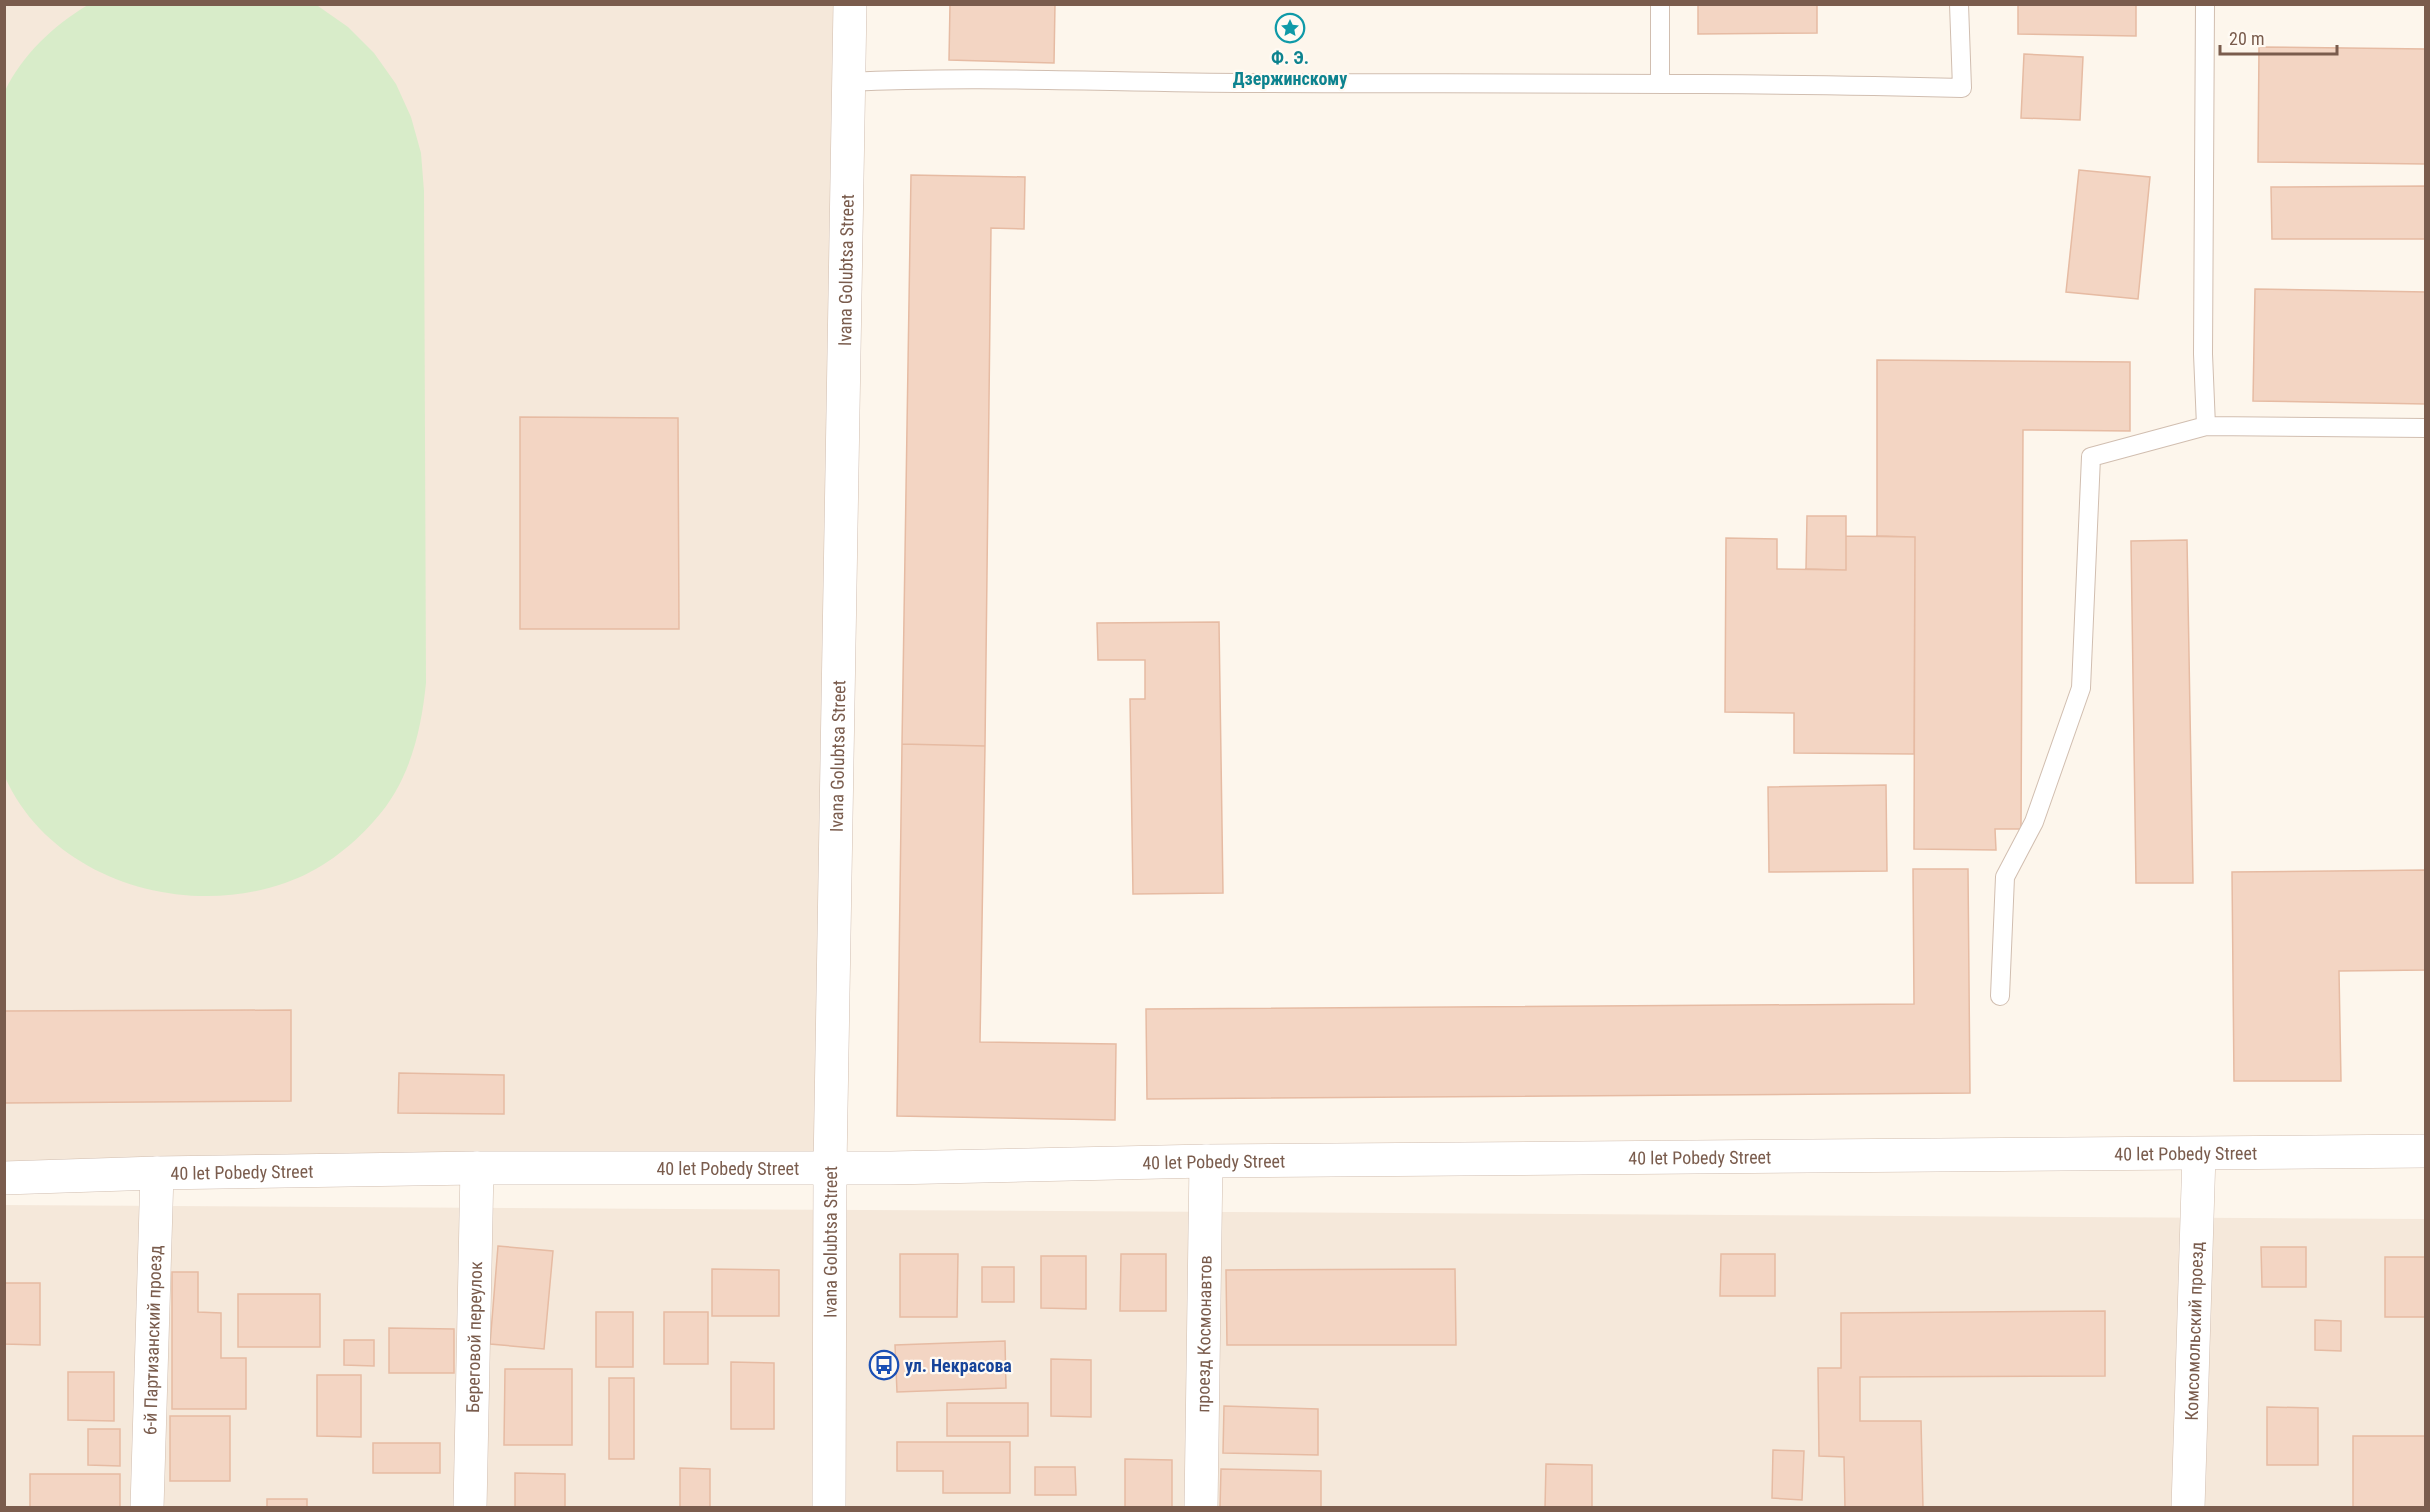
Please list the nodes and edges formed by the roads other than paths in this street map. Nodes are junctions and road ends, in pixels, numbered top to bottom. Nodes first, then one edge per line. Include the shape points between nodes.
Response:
1 (850, 4) edge
2 (1660, 4) edge
3 (1959, 4) edge
4 (2205, 4) edge
5 (848, 82) junction
6 (1660, 84) junction
7 (2206, 426) junction
8 (2426, 428) edge
9 (2000, 996) dead end
10 (2426, 1151) edge
11 (2199, 1154) junction
12 (1206, 1161) junction
13 (477, 1168) junction
14 (830, 1168) junction
15 (157, 1173) junction
16 (4, 1178) edge
17 (147, 1508) edge
18 (470, 1508) edge
19 (829, 1508) edge
20 (1201, 1508) edge
21 (2188, 1508) edge

1 - 5 street, Ivana Golubtsa Street
2 - 6 lane
3 - 6 lane via 1962,88
4 - 7 lane
5 - 6 lane via 910,79
5 - 14 street, Ivana Golubtsa Street
7 - 8 lane
7 - 9 lane via 2091,457 2081,687 2034,822 2005,877
10 - 11 street, 40 let Pobedy Street
11 - 12 street, 40 let Pobedy Street
11 - 21 street, Комсомольский проезд
12 - 14 street, 40 let Pobedy Street
12 - 20 street, проезд Космонавтов
13 - 14 street, 40 let Pobedy Street
13 - 15 street, 40 let Pobedy Street
13 - 18 street, Береговой переулок
14 - 19 street, Ivana Golubtsa Street
15 - 16 street, 40 let Pobedy Street
15 - 17 street, 6-й Партизанский проезд

